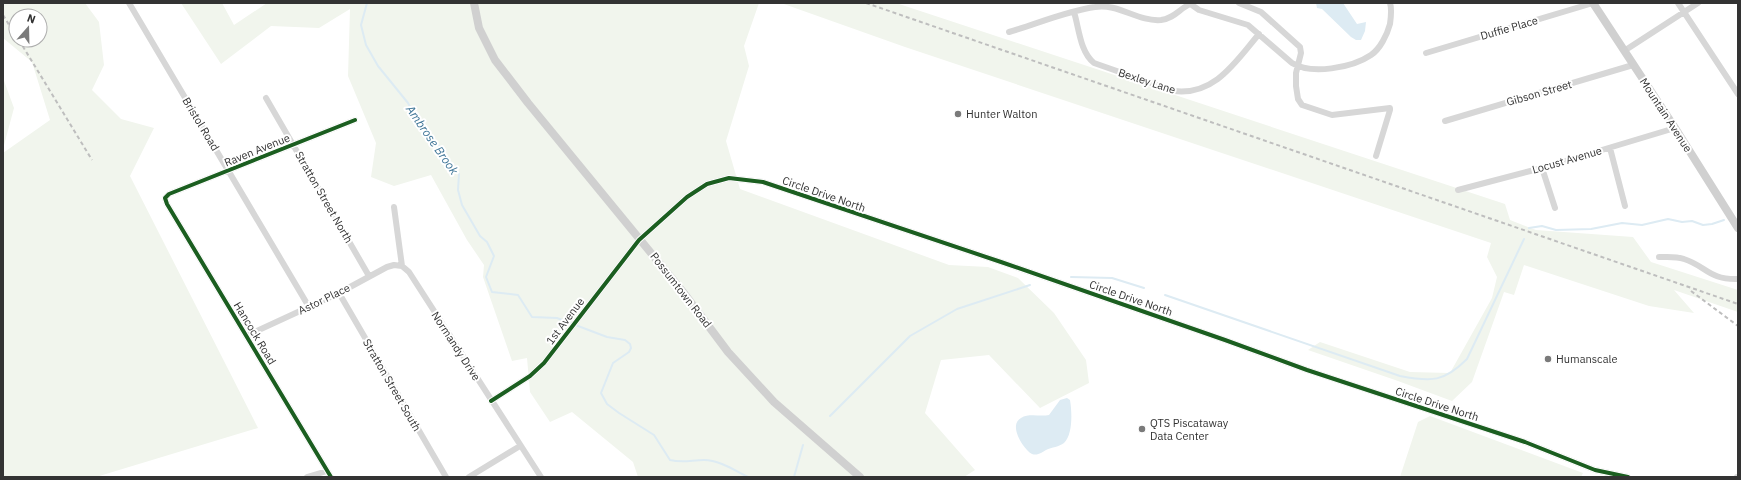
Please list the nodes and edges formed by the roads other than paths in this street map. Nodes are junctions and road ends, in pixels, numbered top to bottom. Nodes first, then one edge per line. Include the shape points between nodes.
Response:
1 (129, 3) edge
2 (474, 3) edge
3 (1191, 3) edge
4 (1239, 3) edge
5 (1390, 3) edge
6 (1593, 3) edge
7 (1678, 3) edge
8 (1698, 3) edge
9 (1074, 12) junction
10 (1684, 12) junction
11 (1009, 32) dead end
12 (1259, 34) junction
13 (1624, 51) junction
14 (1426, 53) dead end
15 (1633, 65) junction
16 (1298, 67) junction
17 (1738, 94) edge
18 (266, 98) dead end
19 (355, 120) dead end
20 (1445, 121) dead end
21 (1675, 128) junction
22 (294, 145) junction
23 (1610, 148) junction
24 (1376, 156) dead end
25 (1542, 168) junction
26 (229, 171) junction
27 (1458, 190) dead end
28 (166, 198) joint
29 (1625, 206) dead end
30 (394, 207) dead end
31 (1554, 208) dead end
32 (1738, 228) edge
33 (640, 238) junction
34 (1659, 258) dead end
35 (402, 266) junction
36 (369, 276) junction
37 (1738, 280) edge
38 (339, 293) junction
39 (309, 306) junction
40 (246, 336) junction
41 (492, 401) junction
42 (520, 446) junction
43 (1594, 470) junction
44 (327, 471) junction
45 (306, 477) edge
46 (331, 477) edge
47 (446, 477) edge
48 (469, 477) edge
49 (541, 477) edge
50 (860, 477) edge
51 (1592, 477) edge
52 (1628, 477) edge

1 - 26 street, Bristol Road
2 - 33 main road, Possumtown Road via 479,28 495,60
3 - 9 street via 1172,17 1159,20 1102,6
3 - 12 street via 1199,10 1248,25
4 - 16 street via 1261,12 1300,47 1302,53
5 - 16 street via 1391,19 1388,31 1372,54 1349,65 1314,69
6 - 13 main road, Mountain Avenue
6 - 14 street, Duffie Place
7 - 10 street
8 - 10 street
9 - 11 street
9 - 12 street, Bexley Lane via 1085,52 1094,63 1174,91 1202,88 1217,81
10 - 13 street
10 - 17 street
12 - 16 street
13 - 15 main road, Mountain Avenue
15 - 20 street, Gibson Street
15 - 21 main road, Mountain Avenue
16 - 24 street via 1298,99 1307,108 1332,115 1390,108
18 - 22 street, Stratton Street North
19 - 22 street, Raven Avenue
21 - 23 street, Locust Avenue
21 - 32 main road, Mountain Avenue
22 - 26 street, Raven Avenue
22 - 36 street, Stratton Street North
23 - 25 street, Locust Avenue
23 - 29 street
25 - 27 street, Locust Avenue
25 - 31 street
26 - 28 street, Raven Avenue via 169,194
26 - 39 street, Bristol Road
28 - 40 street, Hancock Road via 167,204
30 - 35 street
33 - 41 street, 1st Avenue via 544,363 530,376
33 - 43 street, Circle Drive North via 687,197 707,184 729,178 763,182 1001,262 1307,370 1525,442
33 - 50 main road, Possumtown Road via 728,352 774,402
34 - 37 street via 1684,259 1716,277
35 - 36 street, Astor Place via 387,267
35 - 41 street, Normandy Drive via 409,272
36 - 38 street, Astor Place
38 - 39 street, Astor Place
38 - 47 street, Stratton Street South
39 - 40 street, Astor Place
40 - 44 street, Hancock Road
41 - 42 street, Normandy Drive
42 - 48 street
42 - 49 street, Normandy Drive
43 - 51 street
43 - 52 street, Circle Drive North
44 - 45 street
44 - 46 street, Hancock Road

